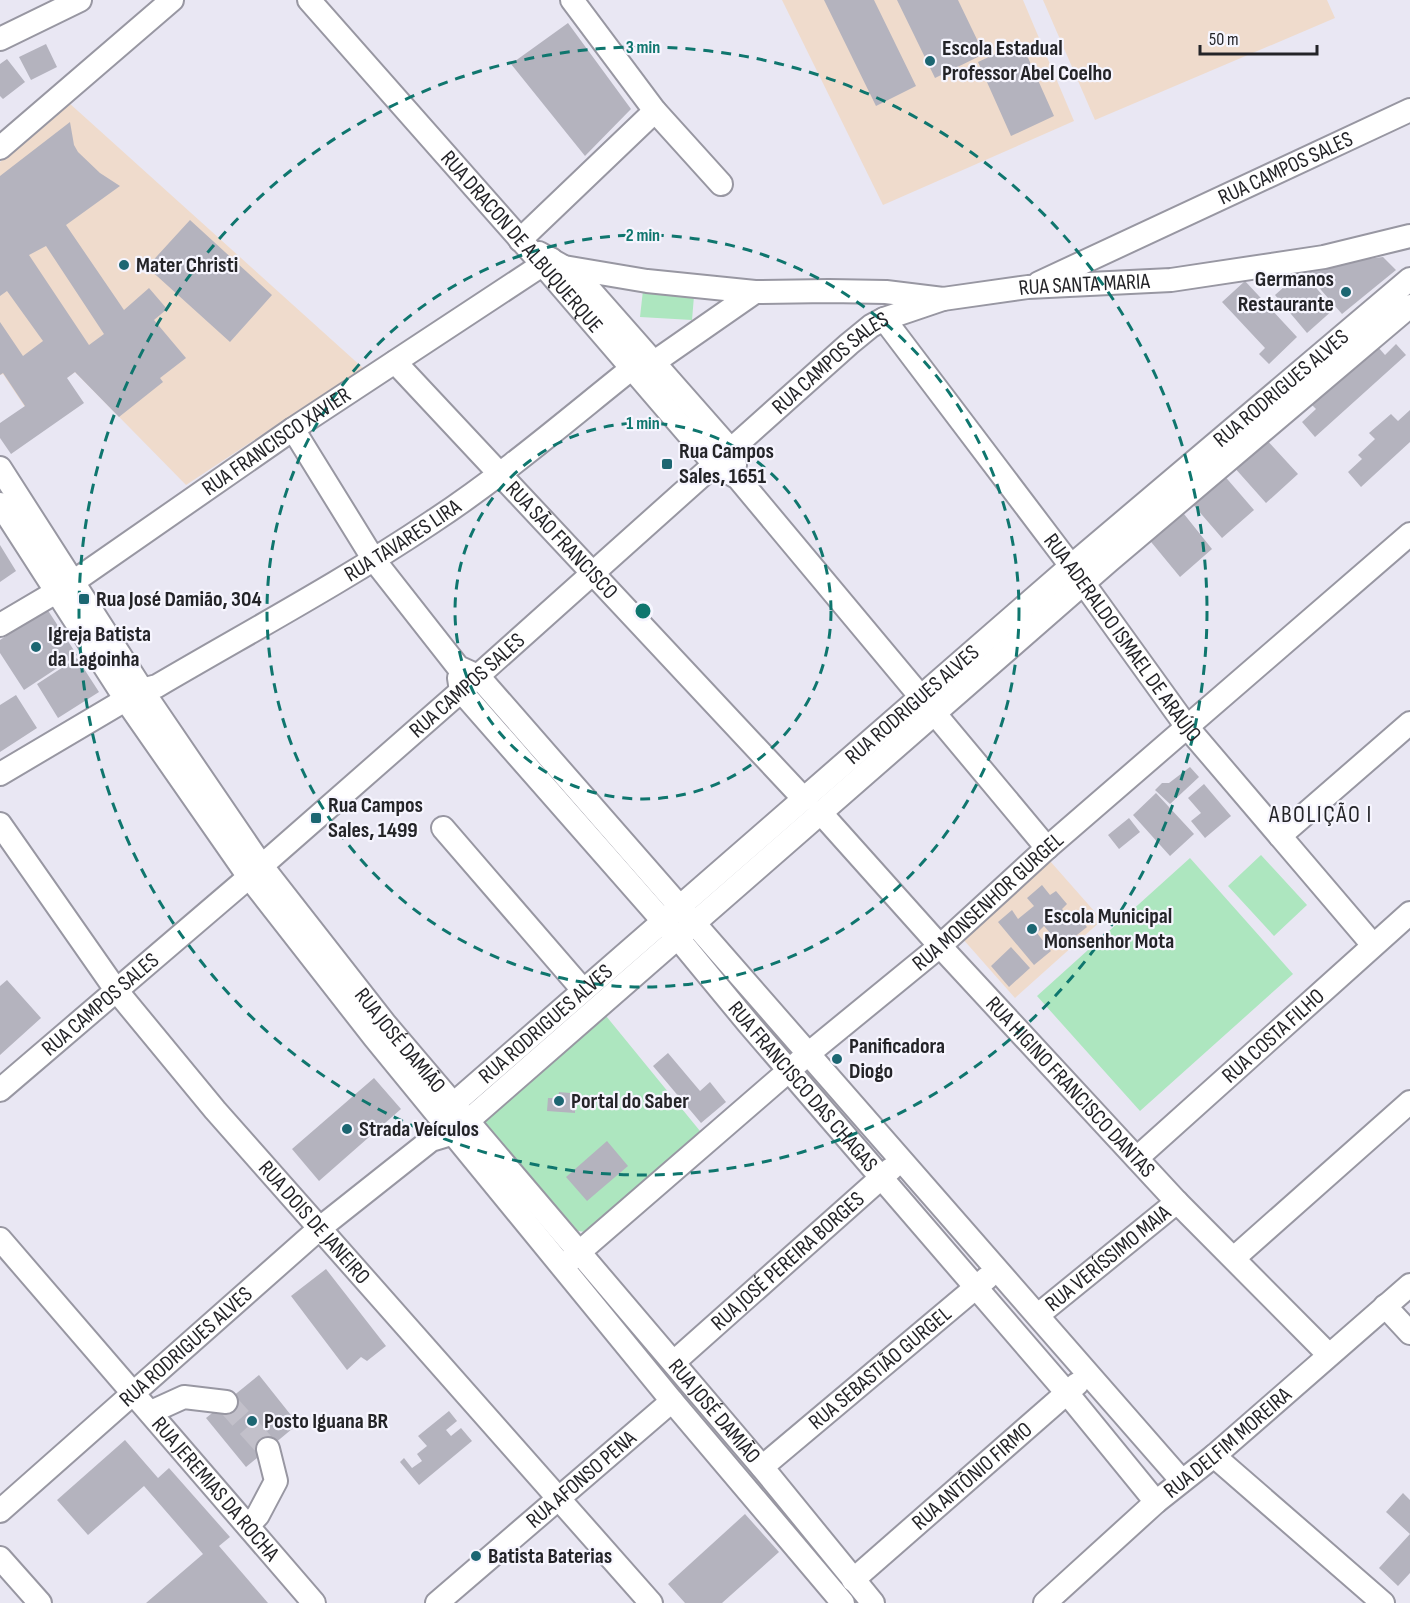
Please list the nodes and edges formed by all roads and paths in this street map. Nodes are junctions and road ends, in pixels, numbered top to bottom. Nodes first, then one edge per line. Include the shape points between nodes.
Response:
1 (172, 0) edge
2 (309, 0) edge
3 (572, 0) edge
4 (68, 2) edge
5 (0, 39) edge
6 (1410, 110) edge
7 (654, 111) junction
8 (0, 148) edge
9 (721, 184) dead end
10 (1399, 238) edge
11 (523, 244) junction
12 (1410, 256) edge
13 (552, 263) junction
14 (1410, 279) edge
15 (1028, 287) junction
16 (755, 292) junction
17 (943, 298) junction
18 (1410, 306) edge
19 (884, 319) junction
20 (395, 362) junction
21 (653, 363) junction
22 (631, 369) junction
23 (293, 429) junction
24 (732, 450) junction
25 (715, 465) junction
26 (0, 468) edge
27 (500, 474) junction
28 (738, 478) junction
29 (0, 504) edge
30 (1410, 534) edge
31 (374, 560) junction
32 (593, 573) junction
33 (1077, 575) junction
34 (64, 587) junction
35 (0, 625) edge
36 (468, 672) junction
37 (461, 691) junction
38 (141, 697) junction
39 (929, 704) junction
40 (1410, 723) edge
41 (1187, 727) junction
42 (0, 774) edge
43 (0, 786) edge
44 (812, 805) junction
45 (0, 824) edge
46 (443, 828) dead end
47 (1280, 836) junction
48 (1047, 848) junction
49 (255, 871) junction
50 (1410, 913) edge
51 (678, 922) junction
52 (1373, 945) junction
53 (940, 946) junction
54 (116, 990) junction
55 (583, 990) junction
56 (808, 1054) junction
57 (789, 1071) junction
58 (0, 1090) edge
59 (1410, 1101) edge
60 (454, 1118) junction
61 (1137, 1158) junction
62 (902, 1161) junction
63 (881, 1178) junction
64 (1178, 1202) junction
65 (320, 1228) junction
66 (0, 1239) edge
67 (580, 1251) junction
68 (1234, 1258) junction
69 (563, 1266) junction
70 (997, 1269) junction
71 (1410, 1285) edge
72 (976, 1287) junction
73 (1385, 1305) junction
74 (1038, 1315) junction
75 (1410, 1333) edge
76 (1328, 1354) junction
77 (674, 1362) junction
78 (1089, 1373) junction
79 (133, 1393) junction
80 (1067, 1393) junction
81 (672, 1401) junction
82 (226, 1402) tunnel mouth
83 (151, 1412) junction
84 (268, 1449) tunnel mouth
85 (1214, 1456) junction
86 (762, 1467) junction
87 (1182, 1481) junction
88 (558, 1498) junction
89 (1156, 1502) junction
90 (0, 1511) edge
91 (799, 1513) junction
92 (248, 1526) junction
93 (781, 1529) junction
94 (0, 1558) edge
95 (854, 1580) junction
96 (1061, 1598) edge
97 (40, 1603) edge
98 (314, 1603) edge
99 (437, 1603) edge
100 (651, 1603) edge
101 (843, 1603) edge
102 (873, 1603) edge
103 (1383, 1603) edge

1 - 8 street
2 - 11 street, RUA DRACON DE ALBUQUERQUE
3 - 7 street
4 - 5 street
6 - 15 street, RUA CAMPOS SALES
7 - 9 street
7 - 11 street
10 - 12 street
10 - 15 street, RUA SANTA MARIA via 1323,257 1171,280
11 - 13 street, RUA SANTA MARIA
13 - 16 street, RUA SANTA MARIA via 647,281
13 - 20 street, RUA FRANCISCO XAVIER
13 - 21 street, RUA DRACON DE ALBUQUERQUE via 583,282
13 - 22 street, RUA DRACON DE ALBUQUERQUE
14 - 33 street, RUA RODRIGUES ALVES
15 - 17 street, RUA SANTA MARIA
16 - 17 street, RUA SANTA MARIA via 875,292
16 - 21 street
17 - 19 street, RUA CAMPOS SALES
18 - 33 street, RUA RODRIGUES ALVES
19 - 24 street, RUA CAMPOS SALES via 849,344
19 - 33 street, RUA ADERALDO ISMAEL DE ARAÚJO
20 - 23 street, RUA FRANCISCO XAVIER
20 - 27 street, RUA SÃO FRANCISCO
21 - 24 street, RUA DRACON DE ALBUQUERQUE
22 - 25 street, RUA DRACON DE ALBUQUERQUE
22 - 27 street, RUA TAVARES LIRA
23 - 31 street, RUA FRANCISCO DAS CHAGAS
23 - 34 street, RUA FRANCISCO XAVIER
24 - 25 street, RUA CAMPOS SALES
24 - 28 street, RUA DRACON DE ALBUQUERQUE
25 - 28 street, RUA DRACON DE ALBUQUERQUE
25 - 32 street, RUA CAMPOS SALES
26 - 34 street, RUA JOSÉ DAMIÃO
27 - 31 street, RUA TAVARES LIRA
27 - 32 street, RUA SÃO FRANCISCO
28 - 39 street, RUA DRACON DE ALBUQUERQUE
29 - 34 street, RUA JOSÉ DAMIÃO
30 - 41 street, RUA MONSENHOR GURGEL
31 - 36 street, RUA FRANCISCO DAS CHAGAS
31 - 38 street, RUA TAVARES LIRA
32 - 36 street, RUA CAMPOS SALES
32 - 44 street, RUA SÃO FRANCISCO
33 - 39 street, RUA RODRIGUES ALVES
33 - 41 street, RUA ADERALDO ISMAEL DE ARAÚJO
34 - 35 street, RUA FRANCISCO XAVIER
34 - 38 street, RUA JOSÉ DAMIÃO
36 - 37 street
36 - 51 street, RUA FRANCISCO DAS CHAGAS
37 - 49 street, RUA CAMPOS SALES
37 - 51 street, RUA FRANCISCO DAS CHAGAS
38 - 42 street
38 - 43 street
38 - 49 street, RUA JOSÉ DAMIÃO
39 - 44 street, RUA RODRIGUES ALVES
39 - 48 street, RUA DRACON DE ALBUQUERQUE
40 - 47 street
41 - 47 street, RUA ADERALDO ISMAEL DE ARAÚJO
41 - 48 street, RUA MONSENHOR GURGEL
44 - 51 street, RUA RODRIGUES ALVES
44 - 53 street, RUA HIGINO FRANCISCO DANTAS
45 - 54 street, RUA DOIS DE JANEIRO
46 - 55 street
47 - 52 street, RUA ADERALDO ISMAEL DE ARAÚJO
48 - 53 street, RUA MONSENHOR GURGEL
49 - 54 street, RUA CAMPOS SALES
49 - 60 street, RUA JOSÉ DAMIÃO via 386,1025
50 - 52 street, RUA COSTA FILHO
51 - 55 street, RUA RODRIGUES ALVES
51 - 56 street, RUA FRANCISCO DAS CHAGAS
51 - 57 street, RUA FRANCISCO DAS CHAGAS
51 - 60 street, RUA RODRIGUES ALVES
52 - 61 street, RUA COSTA FILHO
53 - 56 street, RUA MONSENHOR GURGEL
53 - 61 street, RUA HIGINO FRANCISCO DANTAS
54 - 58 street, RUA CAMPOS SALES
54 - 65 street, RUA DOIS DE JANEIRO
55 - 60 street, RUA RODRIGUES ALVES
56 - 57 street, RUA MONSENHOR GURGEL
56 - 62 street, RUA FRANCISCO DAS CHAGAS
57 - 63 street, RUA FRANCISCO DAS CHAGAS
57 - 67 street, RUA MONSENHOR GURGEL
59 - 68 street
60 - 65 street, RUA RODRIGUES ALVES
60 - 67 street, RUA JOSÉ DAMIÃO
60 - 69 street, RUA JOSÉ DAMIÃO
61 - 64 street, RUA HIGINO FRANCISCO DANTAS
62 - 63 street, RUA JOSÉ PEREIRA BORGES
62 - 70 street, RUA FRANCISCO DAS CHAGAS
63 - 72 street, RUA FRANCISCO DAS CHAGAS
63 - 77 street, RUA JOSÉ PEREIRA BORGES
64 - 68 street, RUA HIGINO FRANCISCO DANTAS
64 - 74 street, RUA VERÍSSIMO MAIA
65 - 79 street, RUA RODRIGUES ALVES
65 - 88 street, RUA DOIS DE JANEIRO
66 - 79 street, RUA JEREMIAS DA ROCHA
67 - 69 street, RUA MONSENHOR GURGEL
67 - 77 street, RUA JOSÉ DAMIÃO
68 - 76 street, RUA HIGINO FRANCISCO DANTAS
69 - 81 street, RUA JOSÉ DAMIÃO
70 - 72 street, RUA SEBASTIÃO GURGEL
70 - 74 street, RUA FRANCISCO DAS CHAGAS
71 - 73 street, RUA DELFIM MOREIRA
72 - 80 street, RUA FRANCISCO DAS CHAGAS
72 - 86 street, RUA SEBASTIÃO GURGEL
73 - 75 street
73 - 76 street, RUA DELFIM MOREIRA
74 - 78 street, RUA FRANCISCO DAS CHAGAS
76 - 85 street, RUA DELFIM MOREIRA
77 - 86 street, RUA JOSÉ DAMIÃO
78 - 80 street, RUA ANTÔNIO FIRMO
78 - 87 street, RUA FRANCISCO DAS CHAGAS
79 - 83 street, RUA JEREMIAS DA ROCHA
79 - 90 street, RUA RODRIGUES ALVES
80 - 89 street, RUA FRANCISCO DAS CHAGAS
80 - 95 street, RUA ANTÔNIO FIRMO
81 - 88 street, RUA AFONSO PENA
81 - 93 street, RUA JOSÉ DAMIÃO
82 - 83 street via 184,1397
83 - 92 street, RUA JEREMIAS DA ROCHA
84 - 92 street via 276,1481
85 - 87 street, RUA DELFIM MOREIRA
85 - 103 street
86 - 91 street, RUA JOSÉ DAMIÃO
87 - 89 street, RUA DELFIM MOREIRA
88 - 99 street, RUA AFONSO PENA
88 - 100 street, RUA DOIS DE JANEIRO
89 - 96 street, RUA DELFIM MOREIRA
91 - 93 street
91 - 95 street, RUA JOSÉ DAMIÃO
92 - 98 street, RUA JEREMIAS DA ROCHA
93 - 101 street, RUA JOSÉ DAMIÃO
94 - 97 street
95 - 102 street, RUA JOSÉ DAMIÃO

